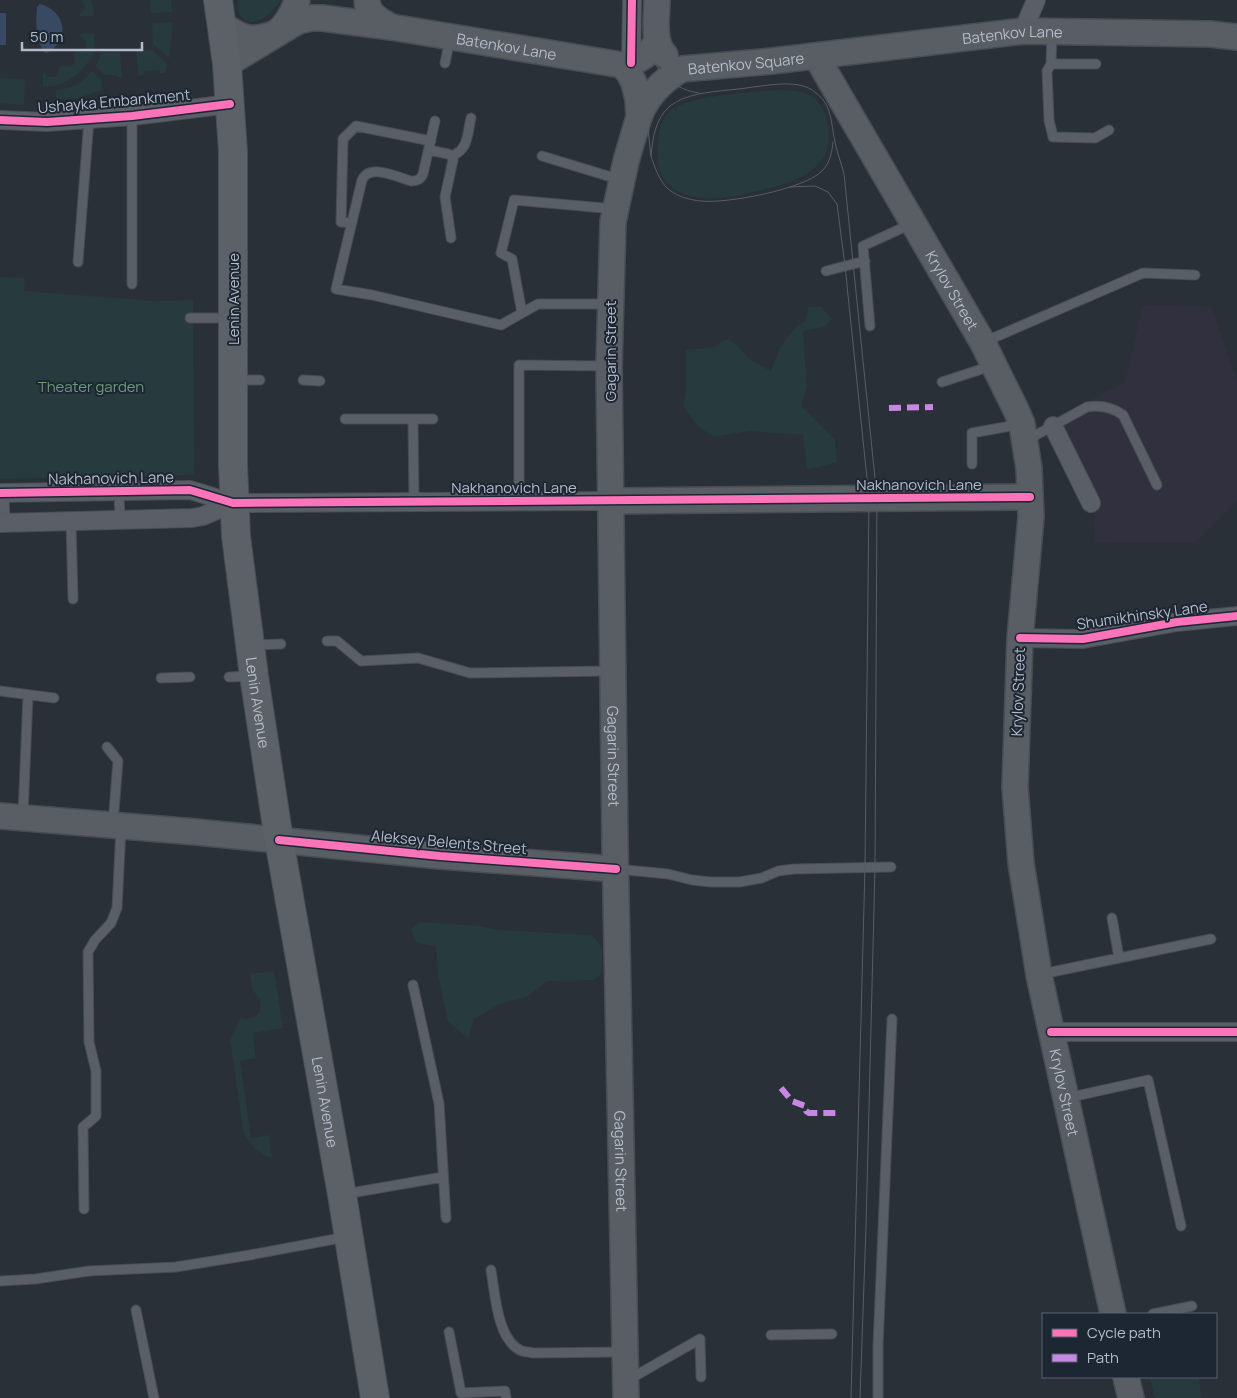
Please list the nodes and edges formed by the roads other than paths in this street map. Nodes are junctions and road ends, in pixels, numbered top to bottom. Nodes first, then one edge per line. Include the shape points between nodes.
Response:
1 (296, 0) edge
2 (367, 0) edge
3 (632, 0) edge
4 (657, 0) edge
5 (1036, 0) edge
6 (220, 13) edge
7 (391, 27) junction
8 (1023, 31) junction
9 (1052, 32) junction
10 (276, 33) junction
11 (450, 37) junction
12 (1237, 37) edge
13 (657, 41) junction
14 (816, 56) junction
15 (446, 63) dead end
16 (227, 64) junction
17 (627, 64) junction
18 (1051, 64) junction
19 (1096, 64) dead end
20 (682, 69) junction
21 (230, 104) junction
22 (132, 116) junction
23 (639, 117) junction
24 (470, 118) dead end
25 (89, 119) junction
26 (0, 120) edge
27 (435, 121) dead end
28 (1109, 130) dead end
29 (430, 145) junction
30 (452, 156) junction
31 (542, 156) dead end
32 (621, 180) junction
33 (615, 210) junction
34 (351, 223) junction
35 (914, 223) junction
36 (450, 238) dead end
37 (865, 261) junction
38 (78, 262) dead end
39 (826, 271) dead end
40 (1195, 275) dead end
41 (132, 284) dead end
42 (610, 304) junction
43 (522, 313) junction
44 (190, 318) dead end
45 (232, 318) junction
46 (870, 326) dead end
47 (983, 343) junction
48 (994, 365) junction
49 (609, 366) junction
50 (232, 380) junction
51 (260, 380) dead end
52 (303, 380) dead end
53 (320, 381) dead end
54 (942, 382) dead end
55 (413, 419) junction
56 (433, 419) dead end
57 (345, 420) dead end
58 (1053, 426) junction
59 (1023, 433) junction
60 (972, 464) dead end
61 (1157, 485) dead end
62 (119, 491) junction
63 (2, 493) edge
64 (1030, 497) junction
65 (519, 501) junction
66 (610, 501) junction
67 (233, 502) junction
68 (414, 502) junction
69 (1091, 503) dead end
70 (120, 520) junction
71 (70, 522) junction
72 (2, 523) edge
73 (73, 599) dead end
74 (1237, 616) edge
75 (1020, 638) junction
76 (327, 641) dead end
77 (281, 644) dead end
78 (249, 645) junction
79 (614, 671) junction
80 (190, 677) dead end
81 (161, 678) dead end
82 (0, 691) edge
83 (28, 695) junction
84 (54, 698) dead end
85 (107, 747) dead end
86 (11, 817) edge
87 (117, 826) junction
88 (279, 840) junction
89 (891, 867) dead end
90 (616, 869) junction
91 (1112, 918) dead end
92 (1211, 939) dead end
93 (1119, 958) junction
94 (1039, 975) junction
95 (412, 985) dead end
96 (892, 1019) dead end
97 (1052, 1032) junction
98 (1237, 1032) edge
99 (1066, 1098) junction
100 (443, 1177) junction
101 (342, 1195) junction
102 (84, 1208) dead end
103 (446, 1218) dead end
104 (1181, 1226) dead end
105 (349, 1237) junction
106 (491, 1270) dead end
107 (0, 1281) edge
108 (1192, 1306) dead end
109 (136, 1310) dead end
110 (1113, 1313) edge
111 (1158, 1313) edge
112 (449, 1332) dead end
113 (832, 1334) dead end
114 (771, 1335) dead end
115 (626, 1352) junction
116 (701, 1377) dead end
117 (1126, 1378) edge
118 (626, 1390) edge
119 (154, 1398) edge
120 (375, 1398) edge
121 (506, 1398) edge
122 (878, 1398) edge
123 (1131, 1398) edge

1 - 10 main road via 288,20
2 - 7 main road via 371,14
3 - 17 street
4 - 13 main road
5 - 8 street
6 - 10 main road via 236,34 260,38
6 - 16 main road, Lenin Avenue
7 - 10 main road, Batenkov Lane via 311,18
7 - 11 main road, Batenkov Lane
8 - 9 main road, Batenkov Lane
8 - 14 main road, Batenkov Lane
9 - 12 main road, Batenkov Lane
9 - 18 lane
10 - 16 main road
11 - 15 lane
11 - 17 main road, Batenkov Lane
13 - 17 main road via 650,52
13 - 20 main road via 662,52
14 - 20 main road, Batenkov Square
14 - 35 main road, Krylov Street via 872,144
16 - 21 main road, Lenin Avenue
17 - 23 main road via 638,99
18 - 19 lane
18 - 28 lane via 1047,71 1053,137 1095,138
20 - 23 main road, Batenkov Square via 655,90
21 - 22 street, Ushayka Embankment
21 - 45 main road, Lenin Avenue via 233,152
22 - 25 street, Ushayka Embankment
22 - 41 lane
23 - 32 main road, Gagarin Street
24 - 30 lane via 464,148
25 - 26 street, Ushayka Embankment via 47,122
25 - 38 lane
27 - 29 lane
29 - 30 lane
29 - 34 lane via 423,174 416,181 375,171 364,175
29 - 34 lane via 356,126 343,138 341,222
30 - 36 lane via 445,198
31 - 32 lane
32 - 33 main road, Gagarin Street
33 - 42 main road, Gagarin Street
33 - 43 lane via 514,200 501,253 512,259
34 - 43 lane via 336,288 501,325
35 - 37 lane via 863,246
35 - 47 main road, Krylov Street
37 - 39 lane
37 - 46 lane
40 - 47 lane via 1143,273
42 - 43 lane via 538,304
42 - 49 main road, Gagarin Street
44 - 45 lane
45 - 50 main road, Lenin Avenue
47 - 48 main road, Krylov Street
48 - 54 lane
48 - 59 main road, Krylov Street
49 - 65 lane via 519,365
49 - 66 main road, Gagarin Street
50 - 51 lane
50 - 67 main road, Lenin Avenue
52 - 53 lane
55 - 56 lane
55 - 57 lane
55 - 68 lane
58 - 59 lane
58 - 61 lane via 1088,407 1117,411 1123,415
58 - 69 street
59 - 60 lane via 972,433
59 - 64 main road, Krylov Street
62 - 63 street, Nakhanovich Lane
62 - 67 street, Nakhanovich Lane via 190,490
62 - 70 lane
63 - 72 lane
64 - 66 main road, Nakhanovich Lane
64 - 75 main road, Krylov Street
65 - 66 street, Nakhanovich Lane
65 - 68 street, Nakhanovich Lane
66 - 79 main road, Gagarin Street
67 - 68 street, Nakhanovich Lane
67 - 70 street, Nakhanovich Lane via 198,517
67 - 78 main road, Lenin Avenue
70 - 71 street, Nakhanovich Lane
71 - 72 street, Nakhanovich Lane
71 - 73 lane
74 - 75 street, Shumikhinsky Lane via 1177,622 1083,639
75 - 94 main road, Krylov Street via 1015,787 1021,863
76 - 79 lane via 336,641 361,660 418,658 470,673
77 - 78 lane
78 - 88 main road, Lenin Avenue via 241,677
79 - 90 main road, Gagarin Street
80 - 81 lane
82 - 83 lane
83 - 84 lane
83 - 86 lane
85 - 87 lane via 118,761
86 - 87 main road, Aleksey Belents Street
87 - 88 main road, Aleksey Belents Street
87 - 102 lane via 117,908 111,923 88,952 89,1042 96,1071 96,1116 83,1127
88 - 90 main road, Aleksey Belents Street
88 - 101 main road, Lenin Avenue
89 - 90 lane via 794,869 739,882 692,880 668,874
90 - 115 main road, Gagarin Street
91 - 93 lane
92 - 93 lane
93 - 94 lane
94 - 97 main road, Krylov Street
95 - 100 lane via 439,1103
96 - 122 lane
97 - 98 street
97 - 99 main road, Krylov Street
99 - 104 lane via 1148,1080
99 - 110 main road, Krylov Street
100 - 101 lane
100 - 103 lane
101 - 105 main road, Lenin Avenue
105 - 107 lane via 176,1267 89,1271
105 - 120 main road, Lenin Avenue
106 - 115 lane via 505,1336 521,1351
108 - 111 lane
109 - 119 lane
112 - 121 lane via 461,1392 506,1391
113 - 114 lane
115 - 118 main road, Gagarin Street
116 - 118 lane via 700,1339
117 - 123 main road

